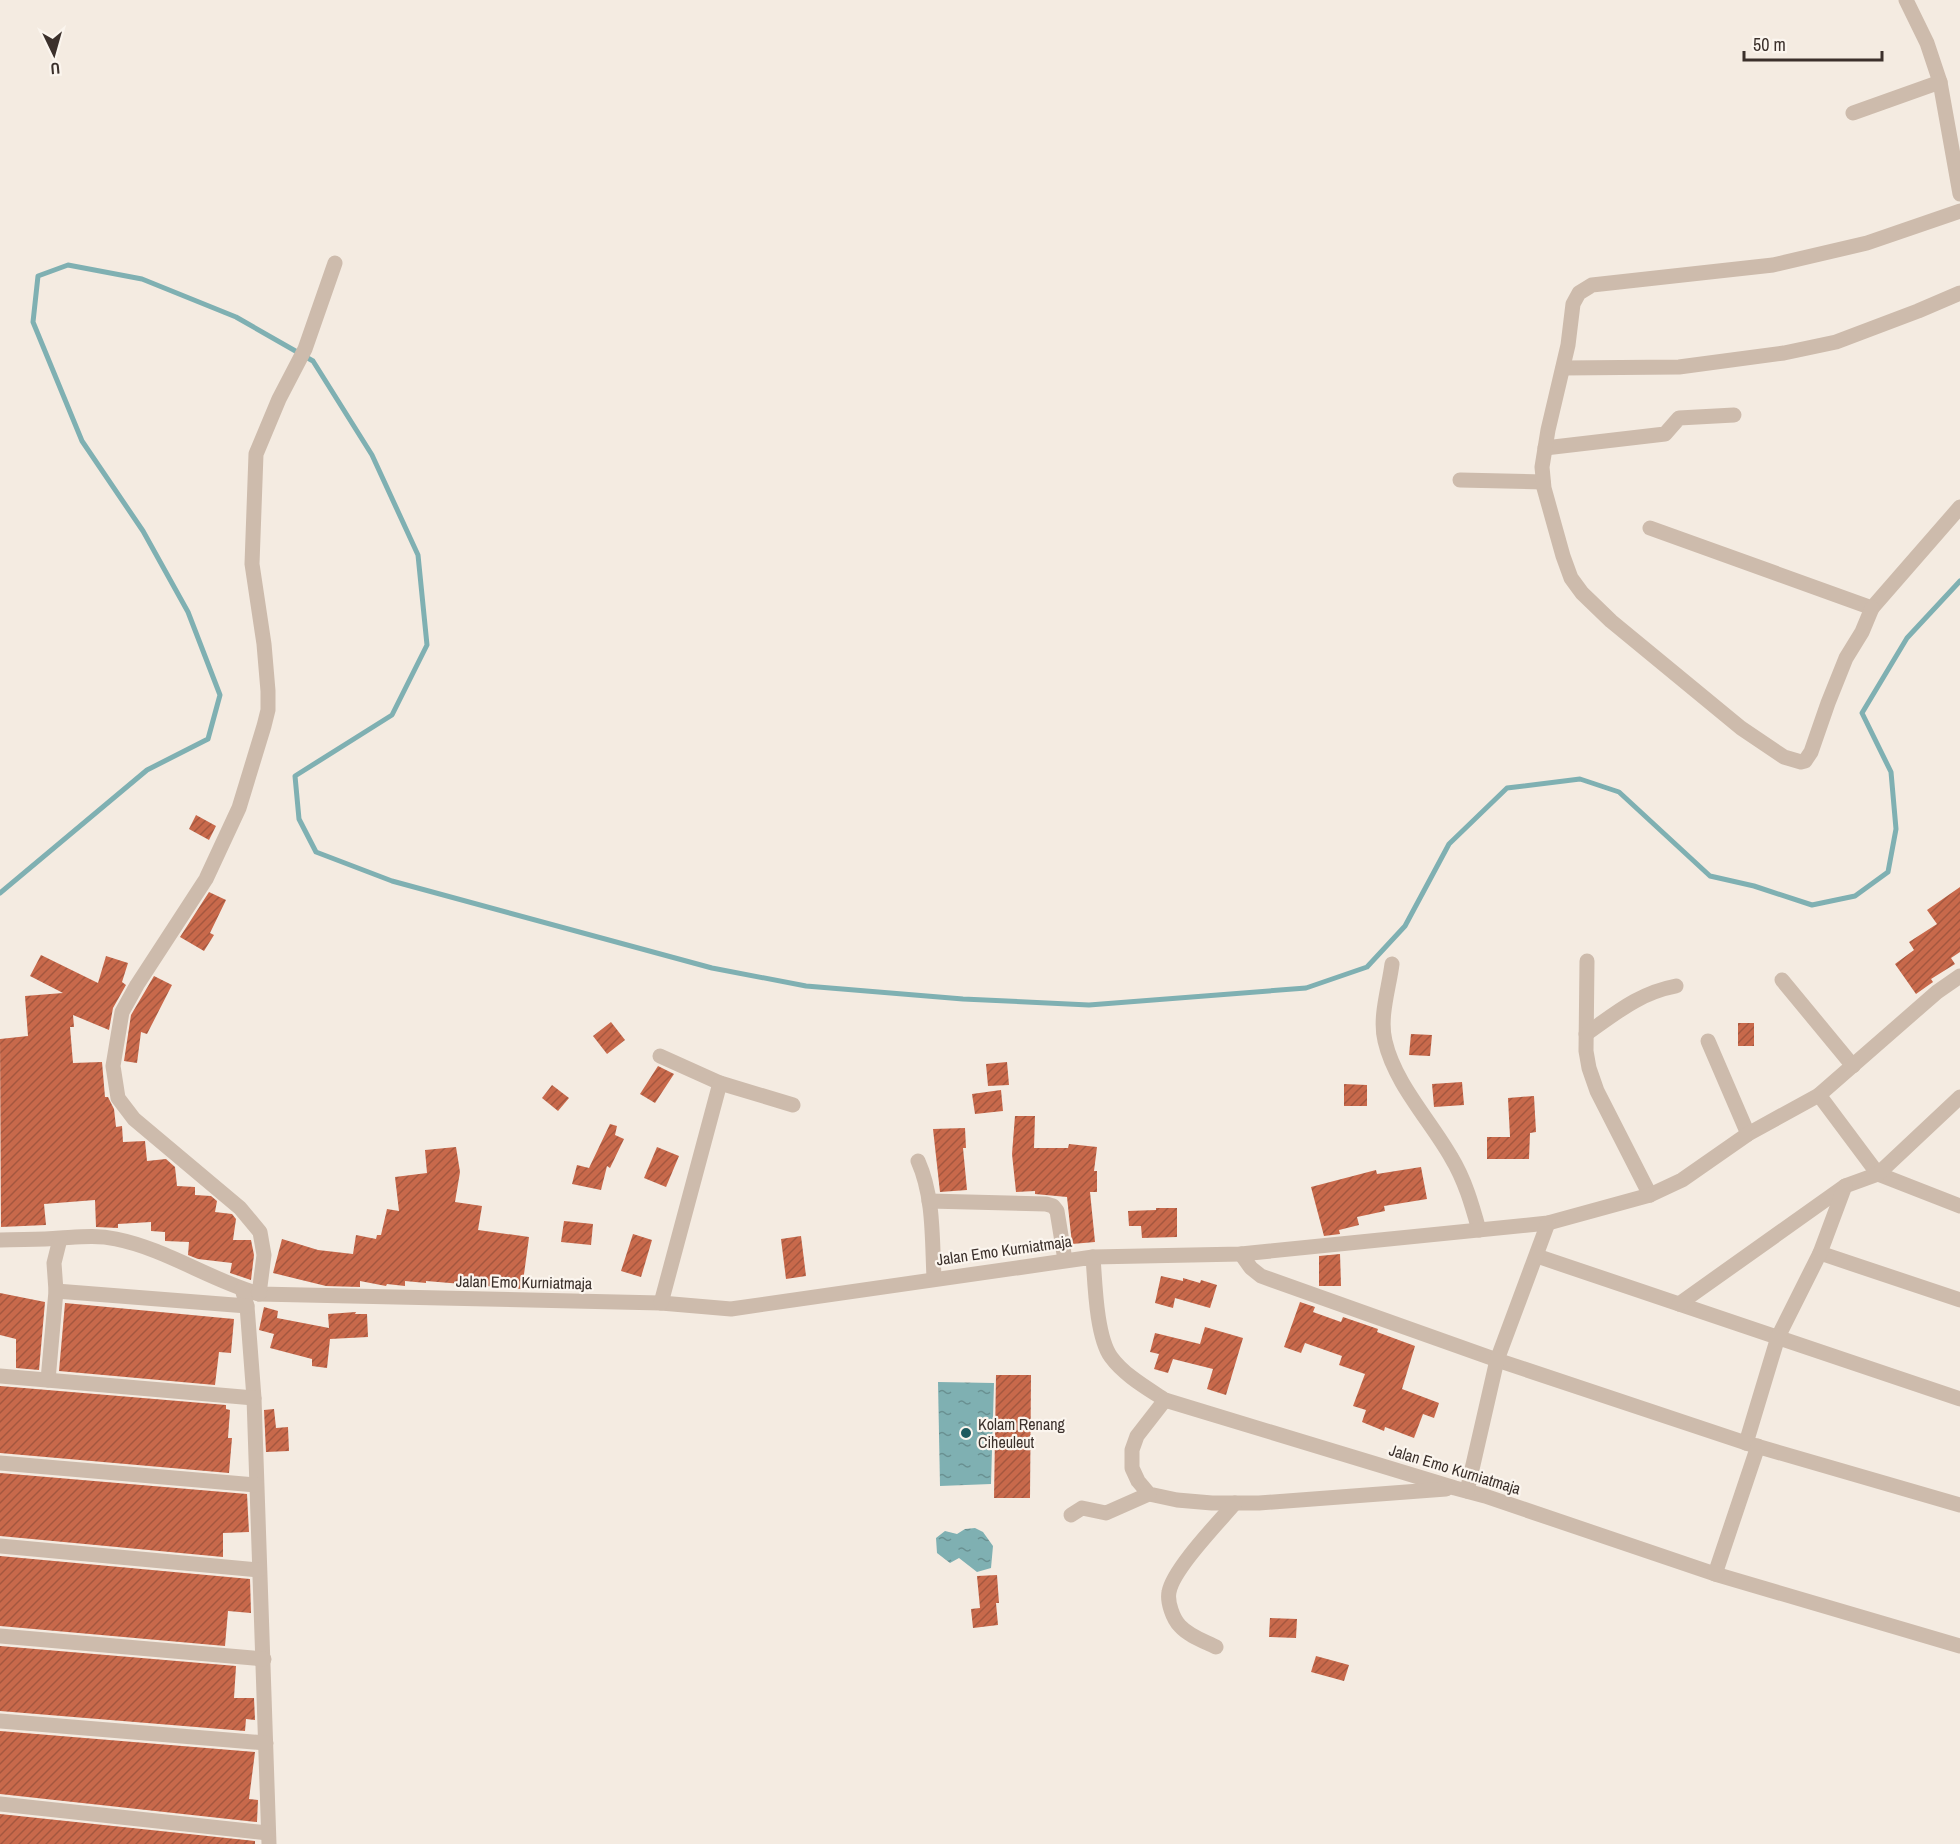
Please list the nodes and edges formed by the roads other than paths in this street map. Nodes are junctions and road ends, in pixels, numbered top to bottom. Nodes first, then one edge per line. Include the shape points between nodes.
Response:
1 (1906, 0) edge
2 (1940, 82) junction
3 (1853, 113) dead end
4 (1960, 194) edge
5 (1960, 211) edge
6 (335, 263) dead end
7 (1960, 293) edge
8 (1563, 368) junction
9 (1734, 415) dead end
10 (1545, 448) junction
11 (1460, 480) dead end
12 (1543, 482) junction
13 (1960, 507) edge
14 (1650, 528) dead end
15 (1872, 608) junction
16 (1587, 961) dead end
17 (1392, 964) dead end
18 (1960, 976) edge
19 (1782, 980) dead end
20 (1676, 986) dead end
21 (1586, 1034) junction
22 (1708, 1041) dead end
23 (660, 1056) dead end
24 (1853, 1066) junction
25 (720, 1083) junction
26 (1819, 1095) junction
27 (793, 1105) dead end
28 (1956, 1105) edge
29 (1748, 1134) junction
30 (918, 1161) dead end
31 (1878, 1174) junction
32 (1845, 1186) junction
33 (1650, 1195) junction
34 (929, 1201) junction
35 (1960, 1206) edge
36 (1548, 1223) junction
37 (1479, 1230) junction
38 (60, 1239) junction
39 (0, 1240) edge
40 (1820, 1253) junction
41 (1241, 1254) junction
42 (1537, 1256) junction
43 (1093, 1257) junction
44 (1065, 1260) junction
45 (934, 1278) junction
46 (242, 1289) junction
47 (56, 1291) junction
48 (259, 1294) junction
49 (1960, 1300) edge
50 (661, 1303) junction
51 (1679, 1304) junction
52 (247, 1306) junction
53 (1778, 1337) junction
54 (1497, 1360) junction
55 (0, 1376) edge
56 (48, 1380) junction
57 (254, 1398) junction
58 (1960, 1399) edge
59 (1165, 1400) junction
60 (1752, 1444) junction
61 (0, 1463) edge
62 (256, 1485) junction
63 (1461, 1489) junction
64 (1149, 1494) junction
65 (1235, 1503) junction
66 (1960, 1505) edge
67 (1071, 1515) dead end
68 (0, 1546) edge
69 (259, 1570) junction
70 (1715, 1574) junction
71 (0, 1636) edge
72 (1960, 1646) edge
73 (1216, 1647) dead end
74 (264, 1659) junction
75 (0, 1721) edge
76 (266, 1743) junction
77 (0, 1804) edge
78 (268, 1839) edge

1 - 2 street
2 - 3 street
2 - 4 street
5 - 8 street via 1866,243 1773,265 1587,287 1573,304
6 - 48 street via 305,349 257,447 252,564 264,644 266,718 239,808 206,879 122,1012 113,1066 118,1098 134,1119 240,1208 260,1232 264,1256
7 - 8 street via 1836,342 1784,353 1679,367
8 - 10 street
9 - 10 street via 1679,418 1665,434
10 - 12 street
11 - 12 street
12 - 15 street via 1567,567 1582,593 1741,728 1793,761 1805,761 1811,752 1846,658
13 - 15 street
14 - 15 street
16 - 21 street
17 - 37 street via 1383,1024 1385,1040 1403,1083 1457,1167
18 - 24 street
19 - 24 street
20 - 21 street via 1633,1001
21 - 33 street via 1587,1059 1597,1091
22 - 29 street
23 - 25 street
24 - 26 street
25 - 27 street
25 - 50 street
26 - 29 street
26 - 31 street
28 - 31 street
29 - 33 street via 1682,1180
30 - 34 street
31 - 32 street
31 - 35 street
32 - 40 street
32 - 51 street
33 - 36 street
34 - 44 street via 1053,1206
34 - 45 street
36 - 37 street
36 - 42 street
37 - 41 street
38 - 39 street, Jalan Emo Kurniatmaja
38 - 46 street, Jalan Emo Kurniatmaja via 116,1239 152,1250
38 - 47 street via 54,1263
40 - 49 street
40 - 53 street
41 - 43 street
41 - 54 street via 1261,1276
42 - 51 street
42 - 54 street
43 - 44 street, Jalan Emo Kurniatmaja
43 - 59 street, Jalan Emo Kurniatmaja via 1101,1334 1110,1356
44 - 45 street, Jalan Emo Kurniatmaja
45 - 50 street, Jalan Emo Kurniatmaja via 731,1308
46 - 48 street, Jalan Emo Kurniatmaja
46 - 52 street
47 - 52 street
47 - 56 street
48 - 50 street, Jalan Emo Kurniatmaja
51 - 53 street
52 - 57 street
53 - 58 street
53 - 60 street
54 - 60 street
54 - 63 street
55 - 56 street
56 - 57 street
57 - 62 street
59 - 63 street, Jalan Emo Kurniatmaja
59 - 64 street via 1137,1436 1132,1450 1132,1468
60 - 66 street
60 - 70 street
61 - 62 street
62 - 69 street
63 - 65 street
63 - 70 street, Jalan Emo Kurniatmaja
64 - 65 street via 1177,1500
64 - 67 street via 1108,1513 1082,1508
65 - 73 street via 1180,1570 1168,1593 1181,1627
68 - 69 street
69 - 74 street
70 - 72 street, Jalan Emo Kurniatmaja
71 - 74 street
74 - 76 street
75 - 76 street
76 - 78 street
77 - 78 street

